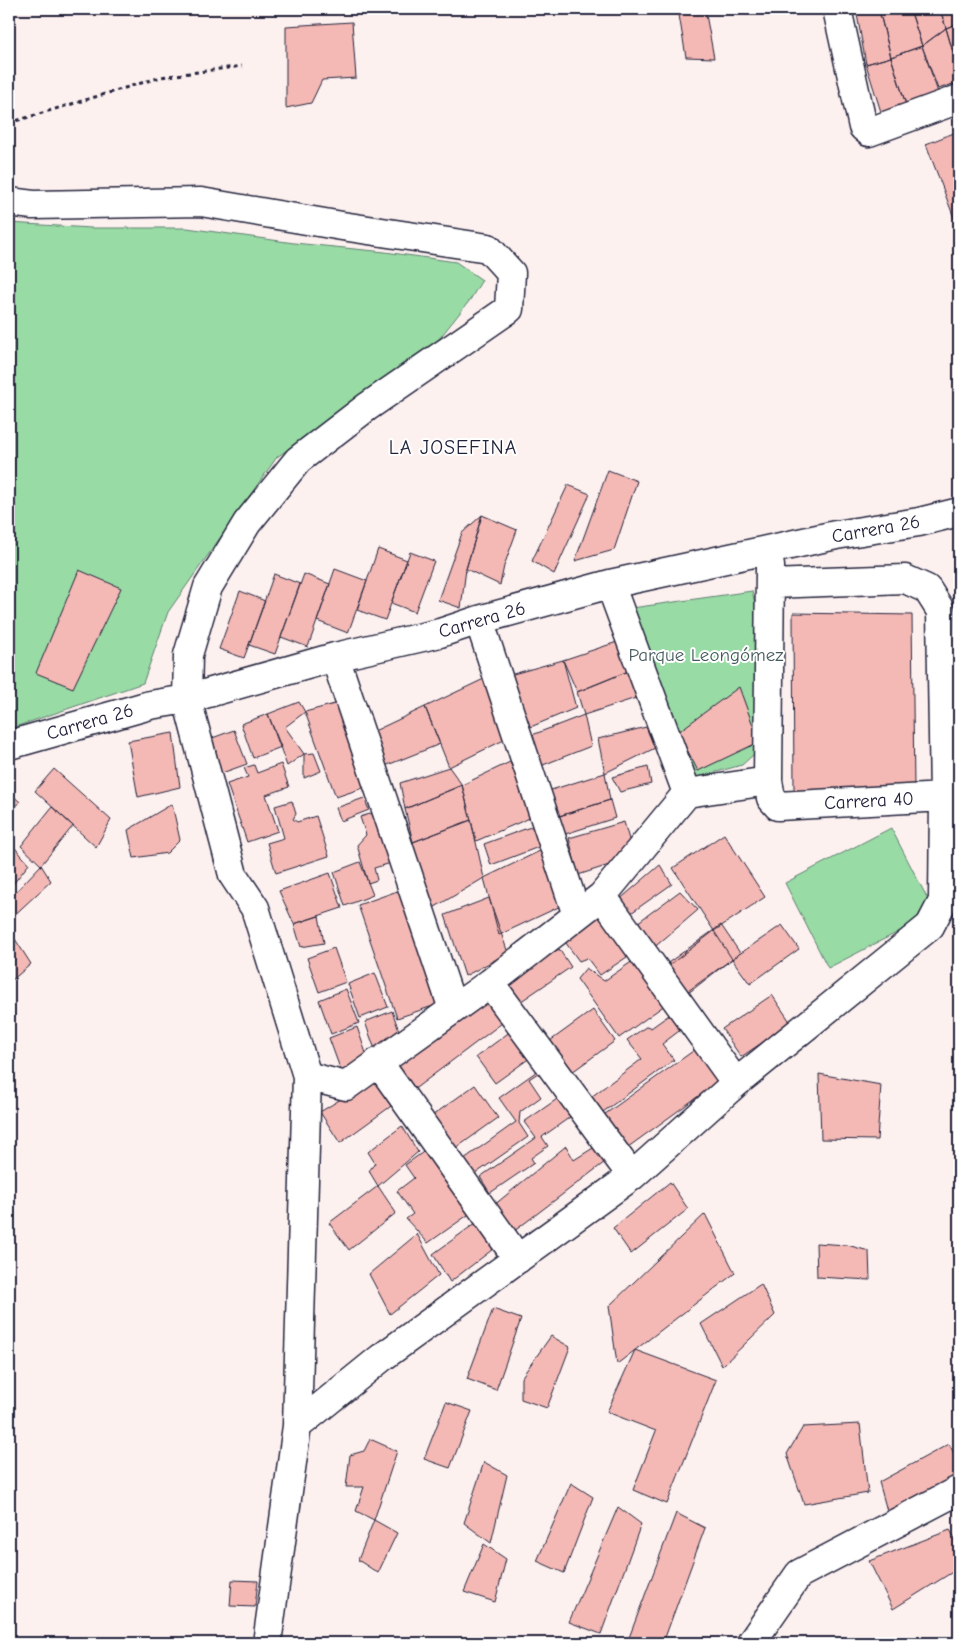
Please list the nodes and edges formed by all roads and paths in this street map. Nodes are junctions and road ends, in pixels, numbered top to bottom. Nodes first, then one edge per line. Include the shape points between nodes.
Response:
1 (837, 9) edge
2 (242, 66) dead end
3 (959, 99) edge
4 (9, 123) edge
5 (9, 202) edge
6 (959, 512) edge
7 (770, 550) junction
8 (610, 584) junction
9 (771, 584) junction
10 (479, 620) junction
11 (335, 657) junction
12 (187, 700) junction
13 (9, 745) edge
14 (688, 793) junction
15 (774, 794) junction
16 (952, 799) edge
17 (602, 896) junction
18 (577, 915) junction
19 (490, 983) junction
20 (453, 1009) junction
21 (378, 1062) junction
22 (307, 1076) junction
23 (736, 1083) junction
24 (632, 1176) junction
25 (518, 1259) junction
26 (297, 1426) junction
27 (959, 1490) edge
28 (268, 1643) edge
29 (751, 1643) edge

1 - 3 street via 866,130 869,132
2 - 4 path via 161,77
5 - 12 street via 33,205 201,202 488,248 512,273 509,309 366,407 298,460 247,523 208,586 188,655
6 - 7 street, Carrera 26
7 - 8 street, Carrera 26
7 - 9 street
8 - 10 street, Carrera 26
8 - 14 street
9 - 15 street
9 - 16 street via 905,580 927,589 941,611
10 - 11 street, Carrera 26 via 440,633
10 - 18 street
11 - 12 street, Carrera 26
11 - 20 street
12 - 13 street, Carrera 26 via 150,705
12 - 22 street via 233,875 255,908
14 - 15 street, Carrera 40
14 - 17 street
15 - 16 street, Carrera 40
16 - 23 street via 943,901 930,926
17 - 18 street
17 - 23 street
18 - 19 street
19 - 20 street
19 - 24 street
20 - 21 street
21 - 22 street via 346,1086
21 - 25 street
22 - 26 street
23 - 24 street
24 - 25 street
25 - 26 street via 381,1358
26 - 28 street
27 - 29 street via 799,1574

